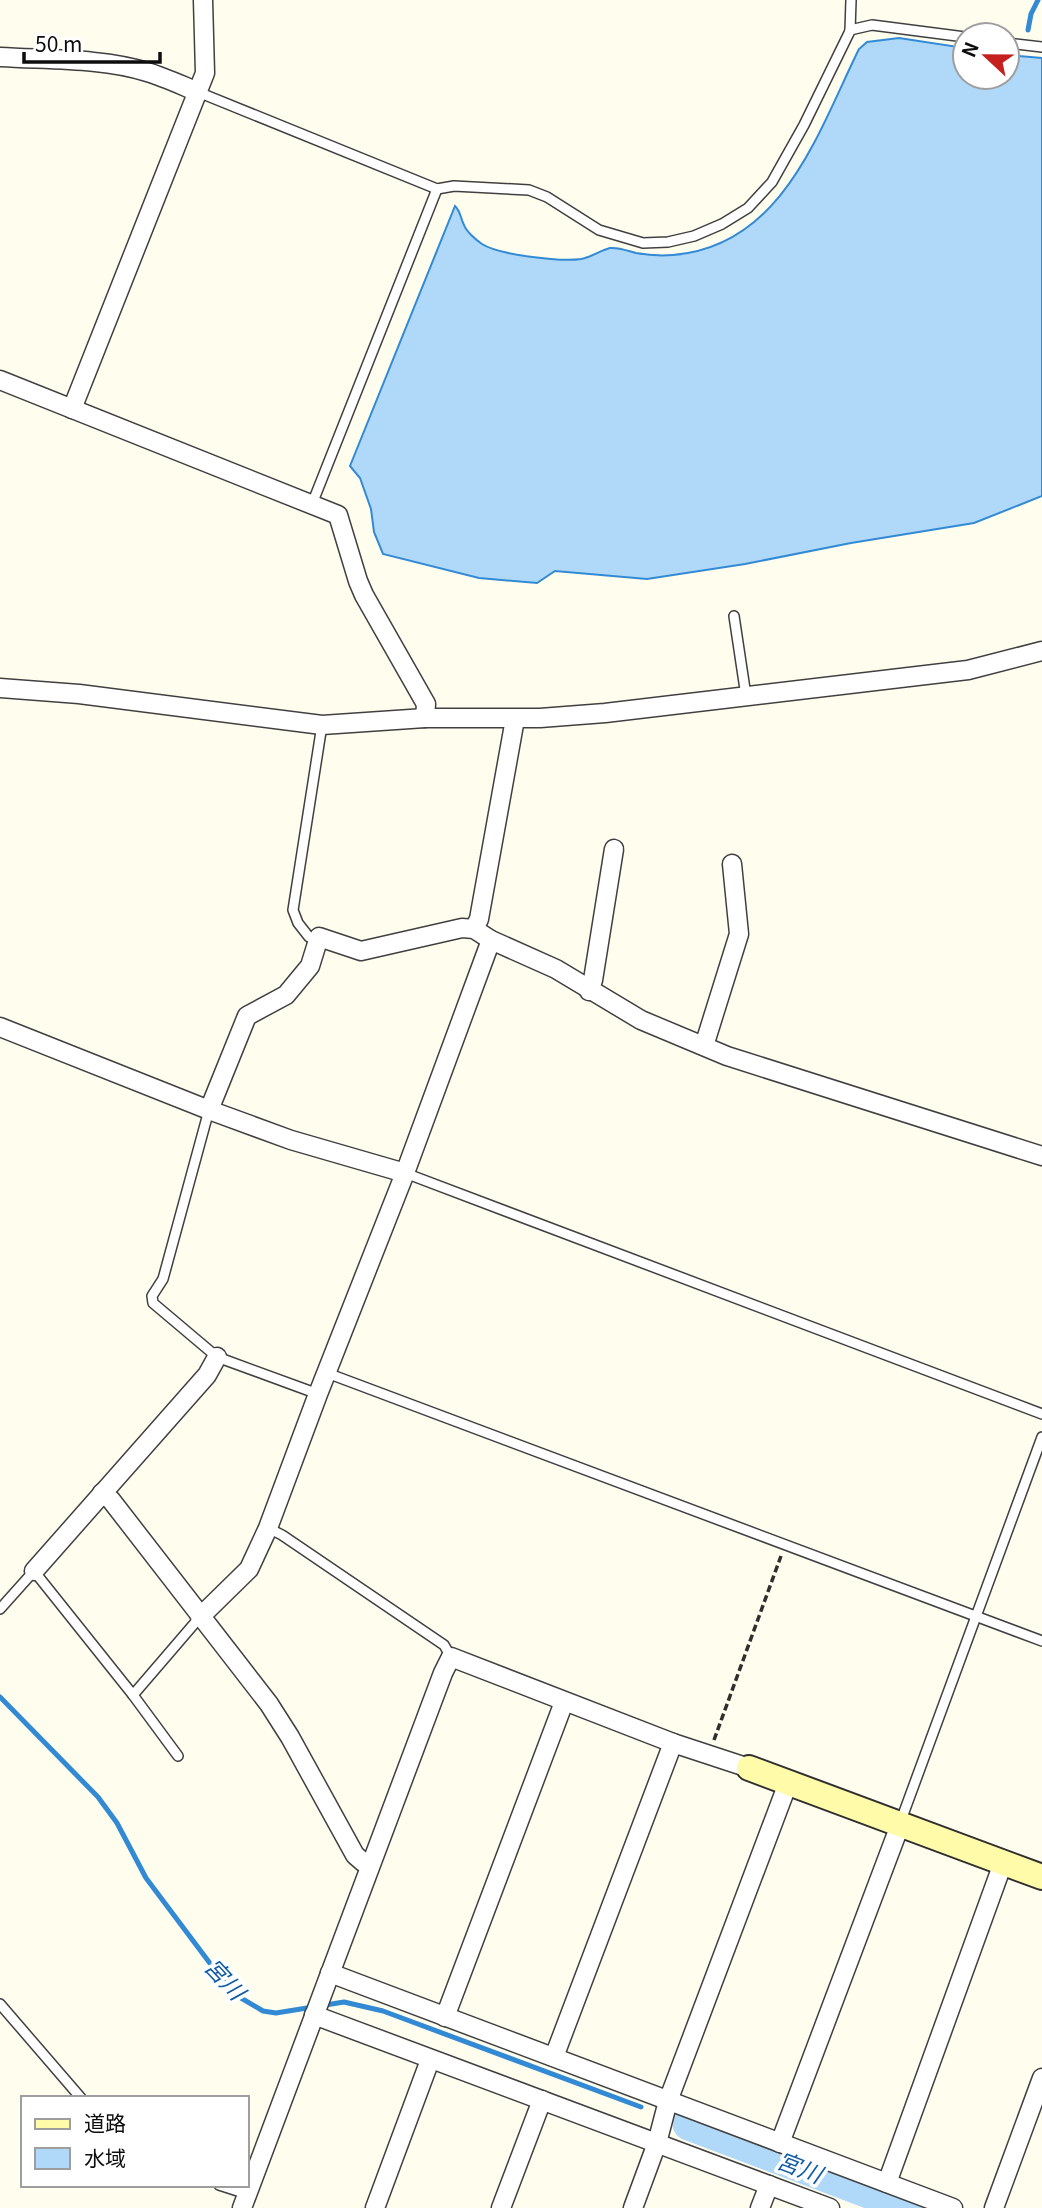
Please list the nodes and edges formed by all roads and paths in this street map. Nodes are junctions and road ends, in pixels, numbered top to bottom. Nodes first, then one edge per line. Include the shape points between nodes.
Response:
1 (203, 0) edge
2 (851, 0) edge
3 (849, 30) junction
4 (951, 35) edge
5 (1021, 45) edge
6 (1042, 47) edge
7 (0, 57) edge
8 (198, 92) junction
9 (437, 189) junction
10 (0, 380) edge
11 (72, 408) junction
12 (312, 504) junction
13 (734, 616) dead end
14 (1042, 651) edge
15 (0, 688) edge
16 (746, 696) junction
17 (425, 718) junction
18 (515, 719) junction
19 (322, 725) junction
20 (614, 849) dead end
21 (732, 864) dead end
22 (474, 929) junction
23 (319, 937) junction
24 (491, 940) junction
25 (589, 991) junction
26 (0, 1027) edge
27 (704, 1046) junction
28 (209, 1111) junction
29 (1042, 1156) edge
30 (405, 1173) junction
31 (217, 1357) junction
32 (327, 1373) junction
33 (318, 1394) junction
34 (1042, 1414) edge
35 (1042, 1437) edge
36 (102, 1493) junction
37 (268, 1528) junction
38 (786, 1544) junction
39 (34, 1571) junction
40 (0, 1609) edge
41 (977, 1616) junction
42 (200, 1617) junction
43 (1042, 1641) edge
44 (451, 1657) junction
45 (133, 1695) junction
46 (564, 1702) junction
47 (673, 1743) junction
48 (708, 1755) junction
49 (178, 1756) dead end
50 (749, 1768) joint
51 (788, 1783) junction
52 (900, 1825) junction
53 (1003, 1863) junction
54 (370, 1865) junction
55 (1042, 1878) edge
56 (330, 1973) junction
57 (0, 2004) edge
58 (314, 2015) junction
59 (445, 2017) junction
60 (554, 2057) junction
61 (430, 2060) junction
62 (1042, 2078) edge
63 (79, 2096) edge
64 (542, 2100) junction
65 (668, 2101) junction
66 (657, 2143) junction
67 (780, 2143) junction
68 (887, 2183) junction
69 (769, 2185) junction
70 (222, 2187) edge
71 (245, 2201) edge
72 (375, 2208) edge
73 (502, 2208) edge
74 (633, 2208) edge
75 (760, 2208) edge
76 (830, 2208) edge
77 (954, 2208) edge
78 (994, 2208) edge

1 - 8 street via 205,74
2 - 3 lane
3 - 4 lane via 872,25
3 - 9 lane via 772,182 748,208 694,236 643,243 599,230 529,190
5 - 6 lane
7 - 8 street via 112,65 147,72
8 - 9 lane
8 - 11 street
9 - 12 lane
10 - 11 street
11 - 12 street
12 - 17 street via 338,514 358,581 426,704
13 - 16 lane
14 - 16 street via 968,670
15 - 19 street
16 - 18 street
17 - 18 street
17 - 19 street
18 - 22 street
19 - 23 lane via 293,910 309,937
20 - 25 street
21 - 27 street via 739,934
22 - 23 street via 361,951
22 - 24 street
23 - 28 street via 310,966 286,995 247,1016
24 - 25 street via 556,969
24 - 30 street
25 - 27 street via 641,1020
26 - 28 street
27 - 29 street
28 - 30 street
28 - 31 lane via 163,1279 152,1296 153,1303
30 - 32 street
30 - 34 lane
31 - 33 lane
31 - 36 street via 207,1375
32 - 33 street
32 - 38 lane
33 - 37 street
35 - 41 lane
36 - 39 street
36 - 42 street
37 - 42 street via 249,1569
37 - 44 lane via 444,1645
38 - 41 lane
38 - 48 path
39 - 40 lane
39 - 45 lane
41 - 43 lane
41 - 52 lane
42 - 45 lane
42 - 54 street via 269,1703 355,1855
44 - 46 street
44 - 54 street
45 - 49 lane
46 - 47 street
46 - 59 street
47 - 48 street
47 - 60 street
48 - 50 street
50 - 51 street
51 - 52 street
51 - 65 street
52 - 53 street
52 - 67 street
53 - 55 street
53 - 68 street
54 - 56 street
56 - 58 street
56 - 59 street
57 - 63 lane
58 - 61 street
58 - 71 street
59 - 60 street
60 - 65 street
61 - 64 street
61 - 72 street
62 - 78 street
64 - 66 street
64 - 73 street
65 - 66 street
65 - 67 street
66 - 69 street
66 - 74 street
67 - 68 street
68 - 77 street
69 - 75 street
69 - 76 street
70 - 71 lane

